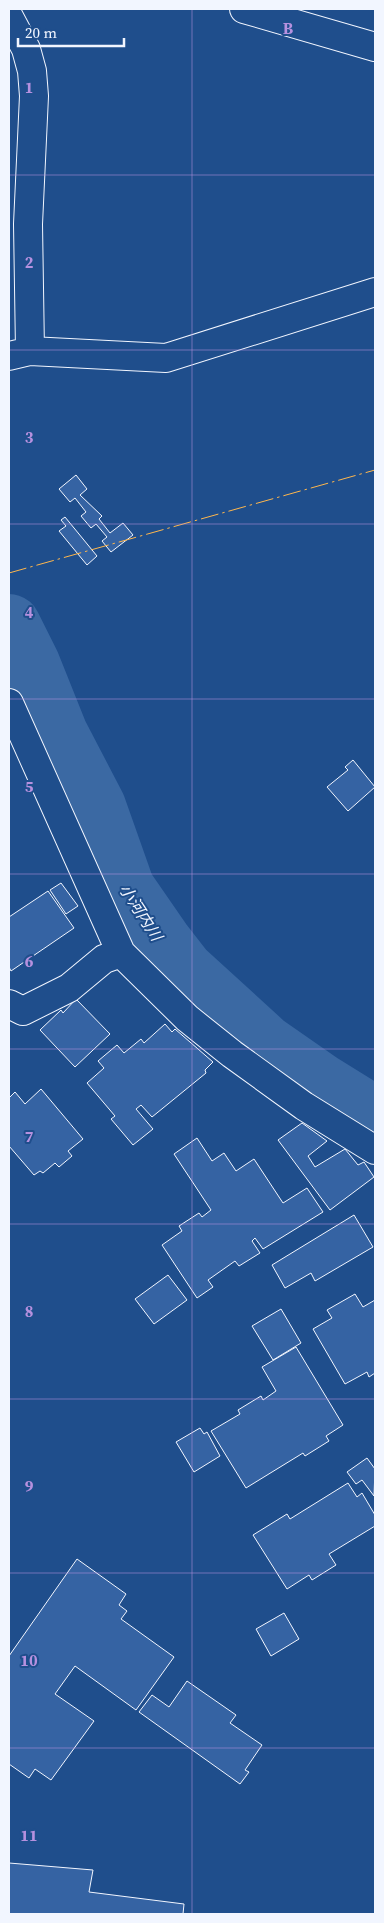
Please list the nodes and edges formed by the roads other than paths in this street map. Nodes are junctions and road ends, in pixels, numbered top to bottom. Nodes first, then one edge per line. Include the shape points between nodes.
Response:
1 (244, 9) edge
2 (9, 17) edge
3 (375, 47) edge
4 (375, 292) edge
5 (19, 353) edge
6 (9, 703) edge
7 (121, 953) junction
8 (9, 1004) edge
9 (375, 1150) edge

1 - 3 street
2 - 5 street via 26,49 34,96
4 - 5 street via 166,358
6 - 7 street
7 - 8 street via 104,960 70,988 23,1011
7 - 9 street via 187,1018 232,1054 304,1106

